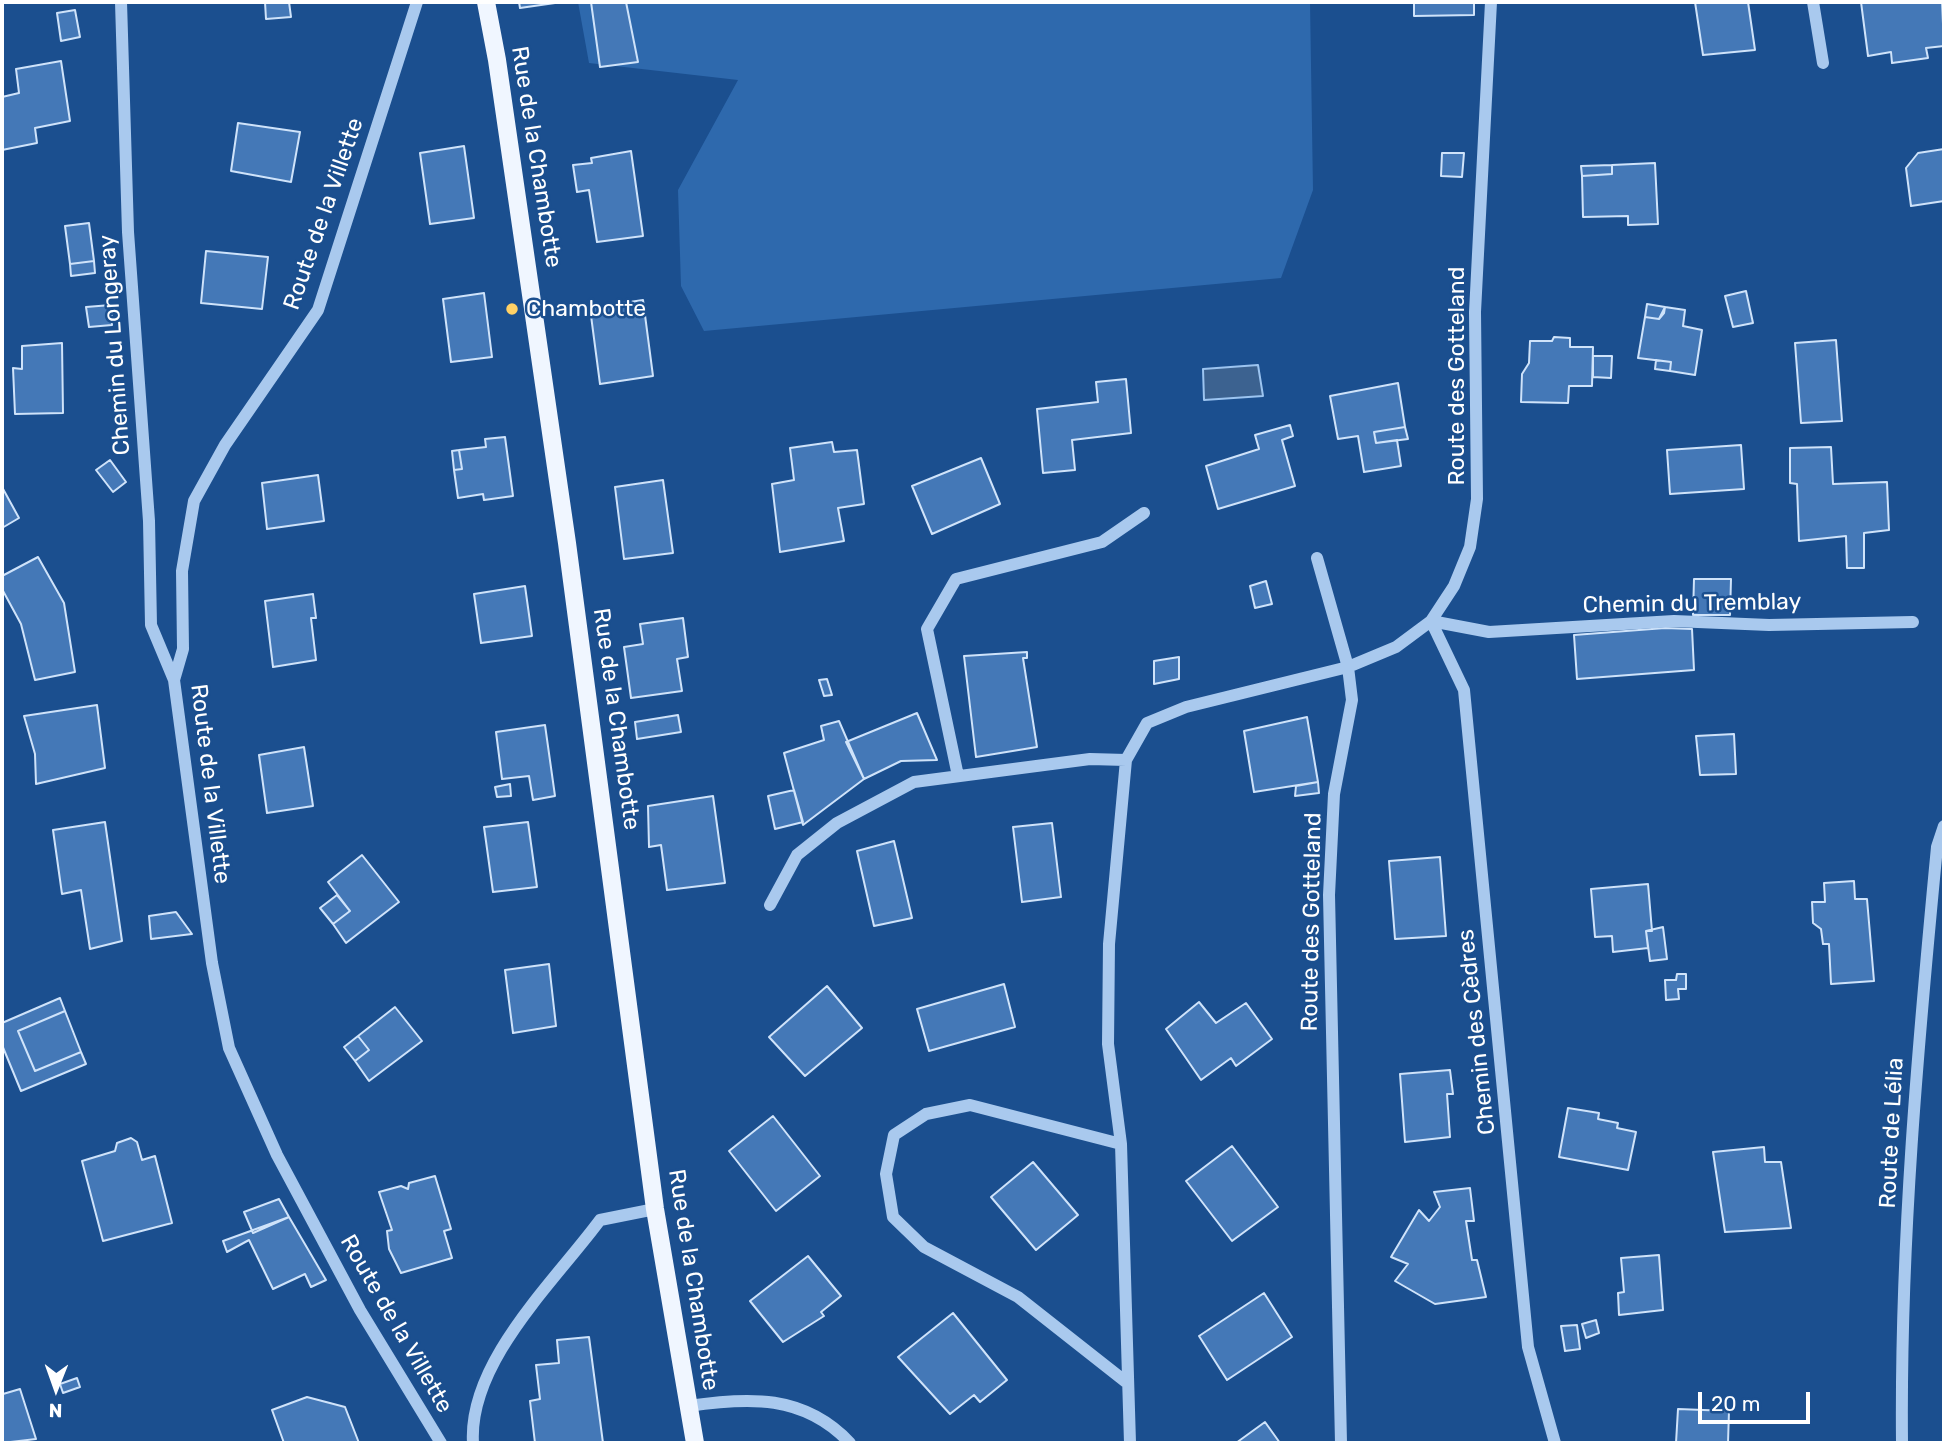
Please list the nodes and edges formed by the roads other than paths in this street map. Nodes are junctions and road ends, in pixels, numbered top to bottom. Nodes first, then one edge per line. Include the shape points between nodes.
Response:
1 (121, 2) edge
2 (417, 2) edge
3 (486, 2) edge
4 (1491, 2) edge
5 (1813, 2) edge
6 (1823, 64) dead end
7 (1144, 513) dead end
8 (1317, 558) dead end
9 (1431, 621) junction
10 (1913, 622) dead end
11 (1348, 667) junction
12 (174, 680) junction
13 (1126, 760) junction
14 (958, 775) junction
15 (1944, 826) edge
16 (770, 905) dead end
17 (1121, 1144) junction
18 (655, 1209) junction
19 (1126, 1382) junction
20 (688, 1406) junction
21 (441, 1443) edge
22 (473, 1443) edge
23 (695, 1443) edge
24 (849, 1443) edge
25 (1130, 1443) edge
26 (1341, 1443) edge
27 (1555, 1443) edge
28 (1902, 1443) edge

1 - 12 street, Chemin du Longeray via 128,232 149,521 151,625
2 - 12 street, Route de la Villette via 318,310 225,445 194,501 182,571 183,649
3 - 18 main road, Rue de la Chambotte via 568,543
4 - 9 street, Route des Gotteland via 1475,312 1477,499 1470,547 1454,586
5 - 6 street
7 - 14 street via 1102,542 956,579 927,629
8 - 11 street
9 - 10 street, Chemin du Tremblay via 1489,632 1674,621 1769,625
9 - 11 street, Route des Gotteland via 1395,647
9 - 27 street, Chemin des Cèdres via 1464,690 1528,1347
11 - 13 street via 1186,707 1147,723
11 - 26 street, Route des Gotteland via 1352,700 1334,794 1329,895
12 - 21 street, Route de la Villette via 212,963 229,1048 289,1179 360,1310
13 - 14 street via 1090,759
13 - 17 street via 1109,944 1108,1019
14 - 16 street via 914,782 837,822 797,855
15 - 28 street, Route de Lélia via 1937,847 1918,1042 1901,1357
17 - 19 street
17 - 19 street via 970,1105 926,1114 894,1135 886,1174 893,1217 924,1247 1018,1297
18 - 20 main road, Rue de la Chambotte
18 - 22 street via 600,1220 502,1347 478,1400
19 - 25 street
20 - 23 main road, Rue de la Chambotte
20 - 24 street via 753,1398 785,1405 820,1419

